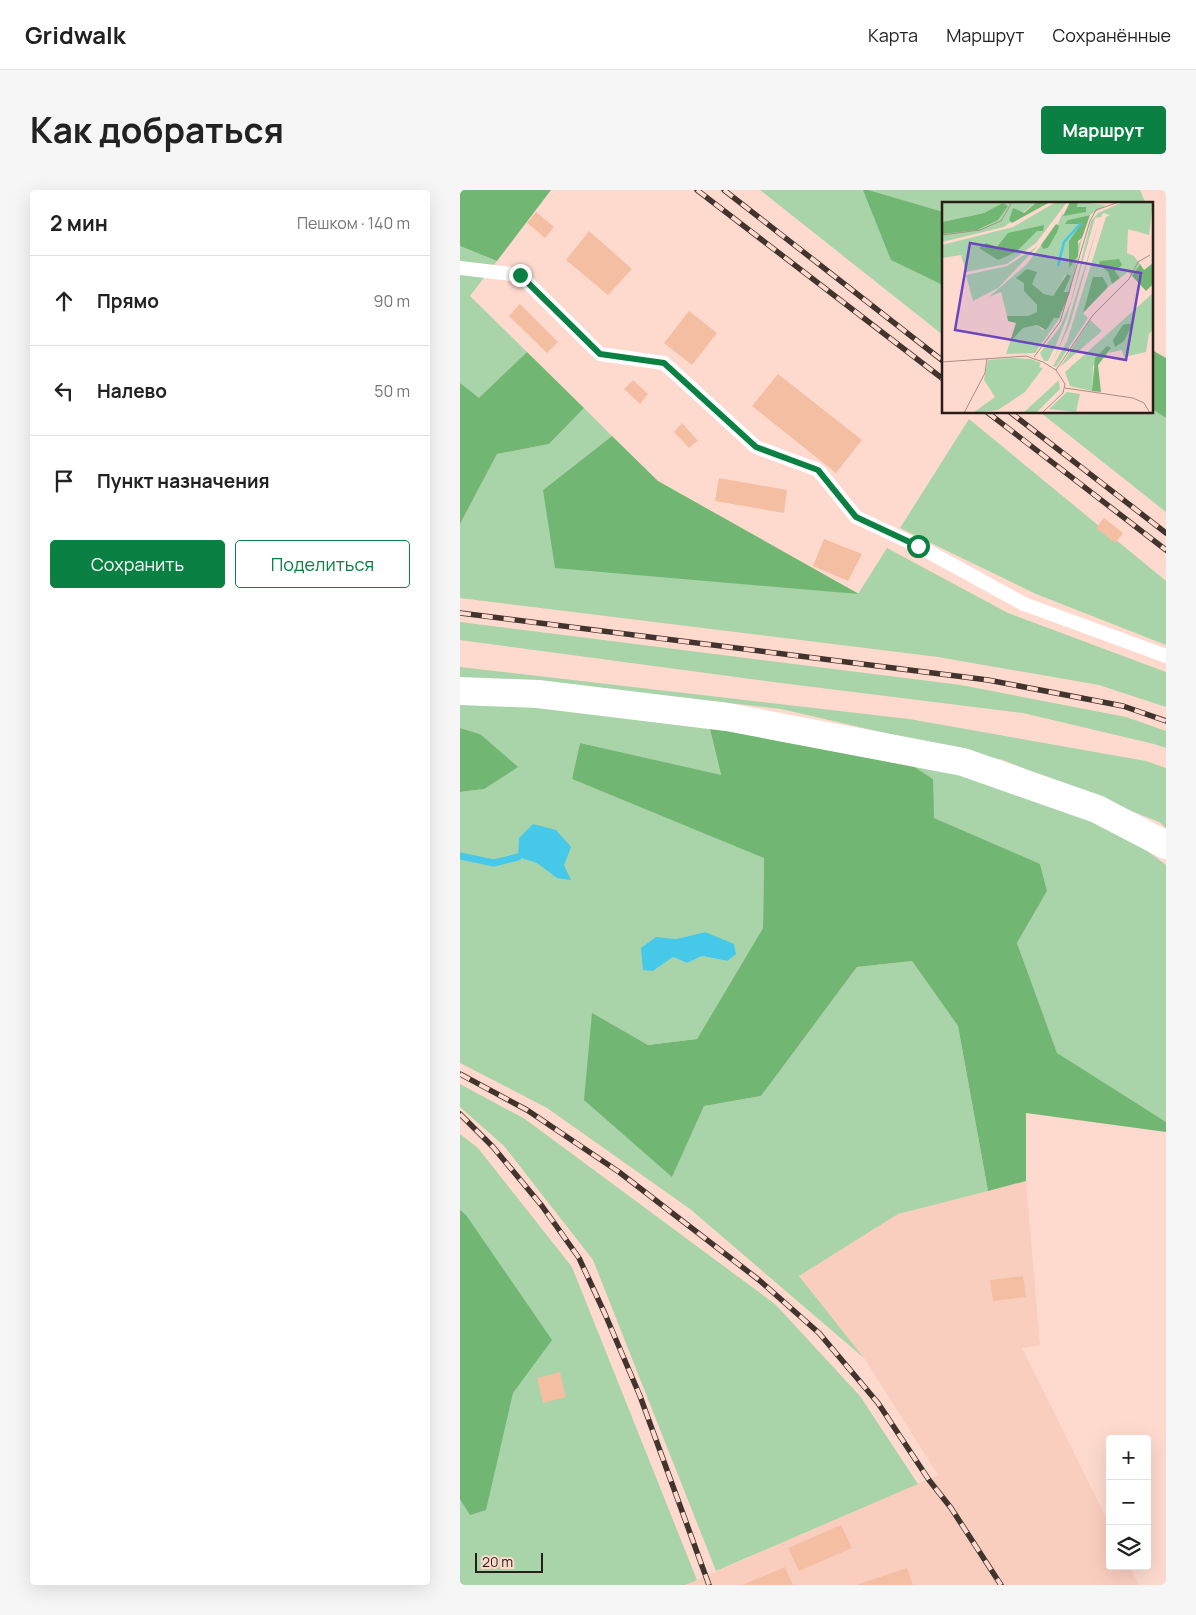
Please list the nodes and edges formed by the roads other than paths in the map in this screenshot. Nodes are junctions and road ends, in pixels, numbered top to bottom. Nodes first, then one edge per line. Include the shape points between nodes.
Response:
1 (460, 268) edge
2 (1166, 656) edge
3 (460, 692) edge
4 (1166, 845) edge

1 - 2 lane via 520,275 600,354 664,363 756,447 818,470 856,517 918,546 1024,604
3 - 4 street via 538,694 727,717 963,762 1097,809

